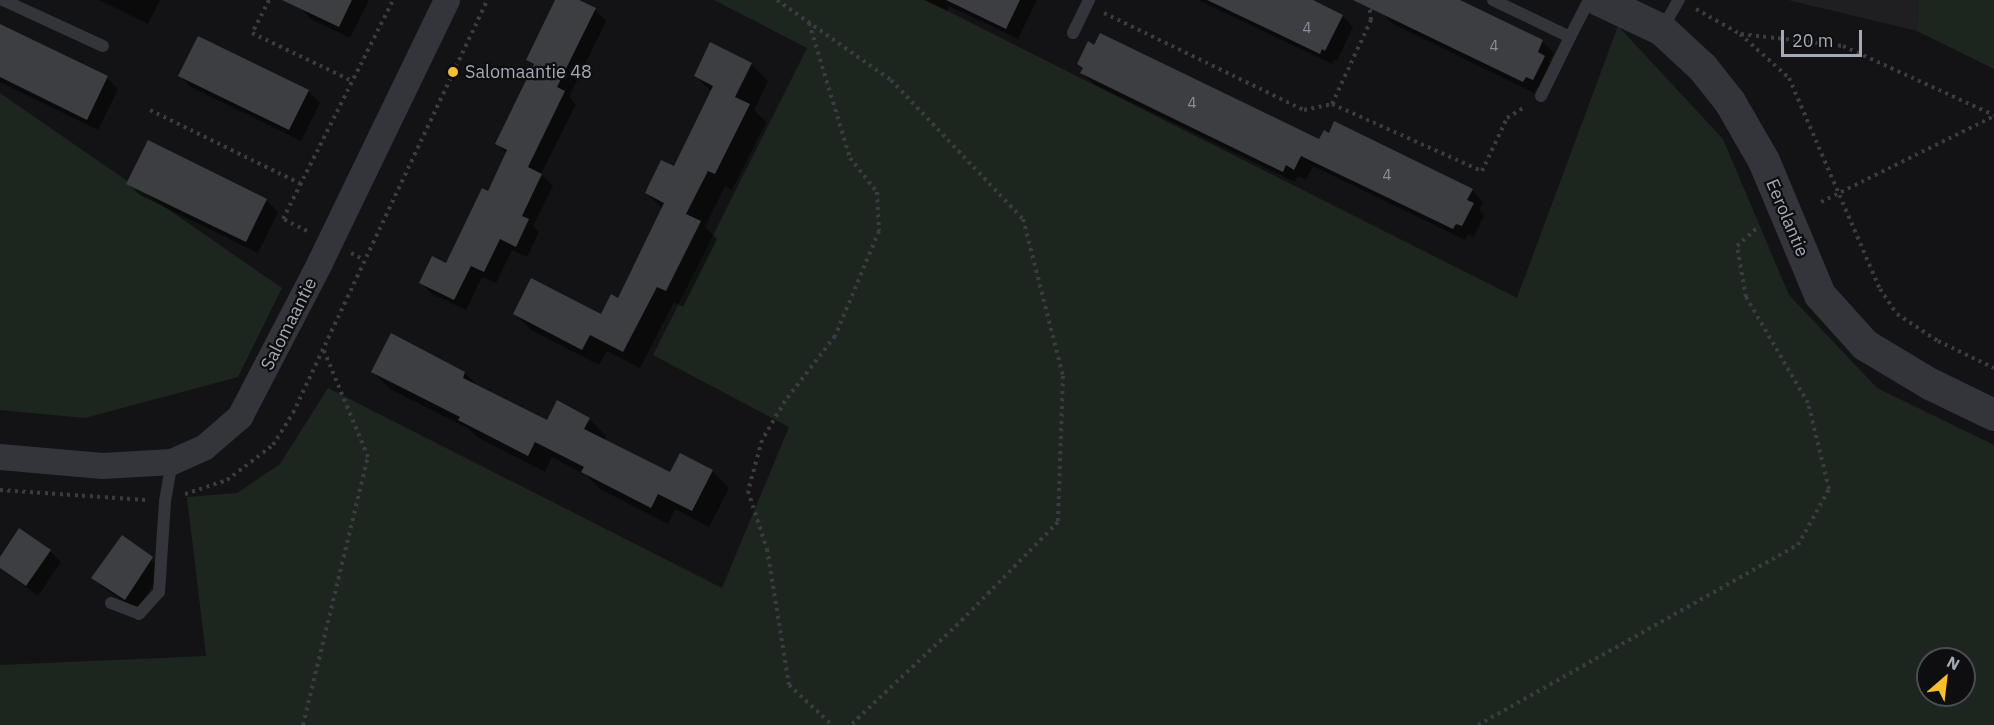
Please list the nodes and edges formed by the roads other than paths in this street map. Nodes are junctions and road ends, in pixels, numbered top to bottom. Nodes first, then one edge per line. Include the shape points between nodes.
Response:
1 (3, 0) edge
2 (447, 0) edge
3 (1493, 0) edge
4 (1589, 0) edge
5 (1599, 0) edge
6 (1088, 2) edge
7 (1684, 3) edge
8 (1662, 30) junction
9 (1073, 33) dead end
10 (1570, 37) junction
11 (103, 46) dead end
12 (1541, 96) road end
13 (1994, 415) edge
14 (0, 457) edge
15 (172, 462) junction
16 (111, 603) dead end

1 - 11 lane
2 - 15 street, Salomaantie via 240,417 204,448
3 - 10 lane
4 - 10 lane
5 - 8 street, Eerolantie
6 - 9 lane
7 - 8 lane
8 - 13 street, Eerolantie via 1703,68 1730,102 1764,161 1820,295 1865,345 1930,384
10 - 12 lane
14 - 15 street, Salomaantie via 103,466
15 - 16 lane via 165,501 159,592 140,614

